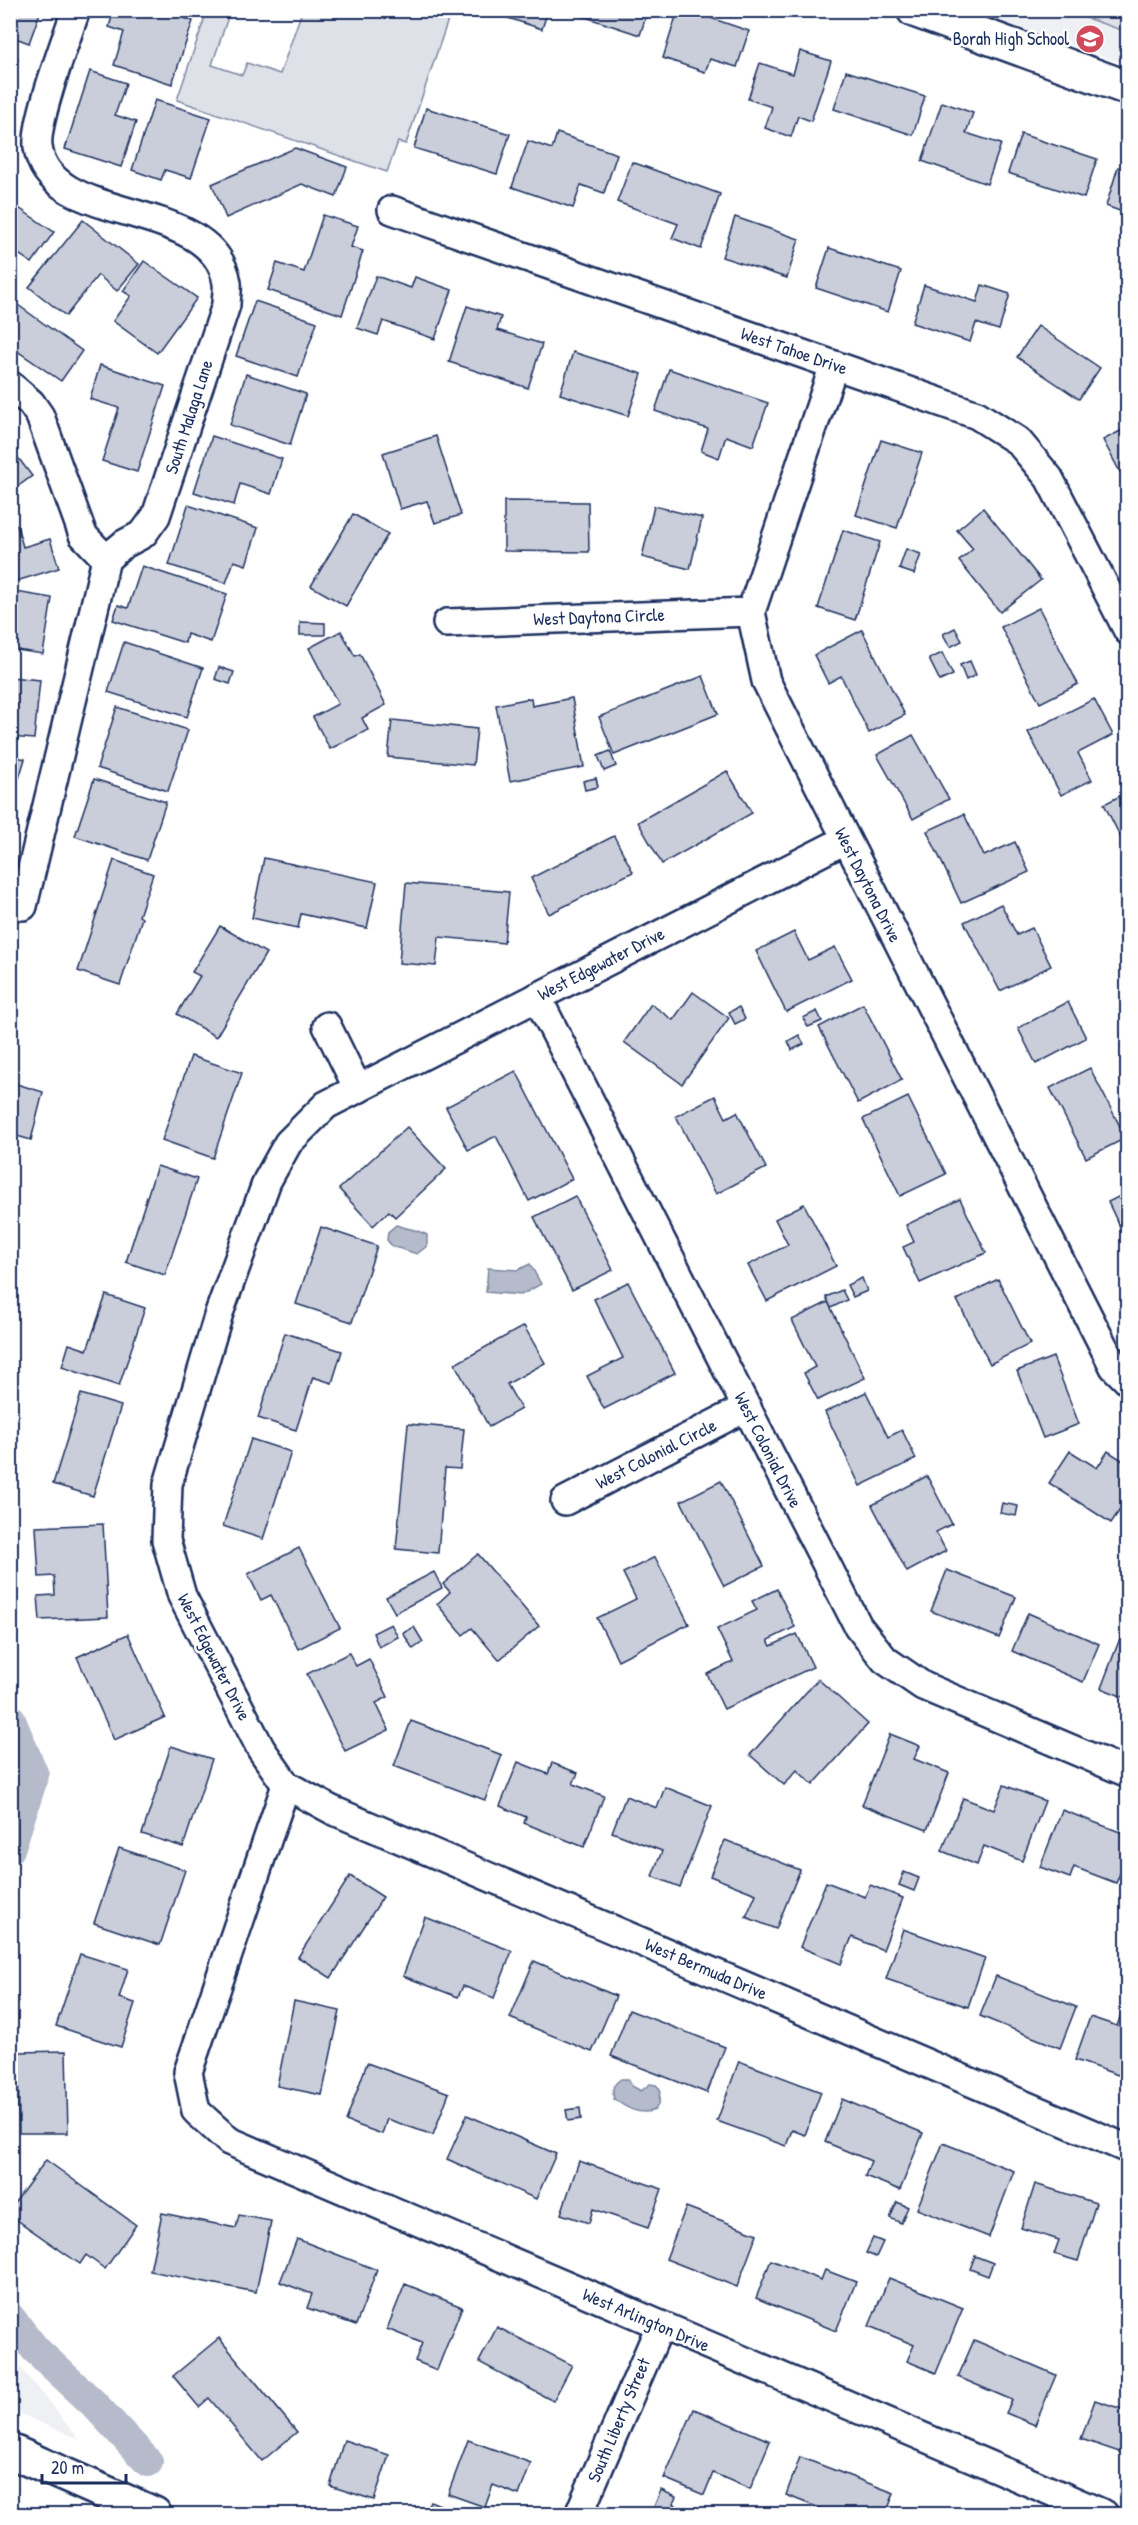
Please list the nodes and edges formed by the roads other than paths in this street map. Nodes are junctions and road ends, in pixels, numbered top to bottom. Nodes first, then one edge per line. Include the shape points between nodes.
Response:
1 (76, 10) edge
2 (929, 13) edge
3 (1128, 88) edge
4 (392, 210) dead end
5 (834, 364) junction
6 (10, 385) edge
7 (106, 559) junction
8 (1119, 593) edge
9 (751, 612) junction
10 (447, 622) dead end
11 (1128, 631) edge
12 (845, 840) junction
13 (23, 906) dead end
14 (537, 997) junction
15 (327, 1026) dead end
16 (358, 1089) junction
17 (1128, 1381) edge
18 (747, 1407) junction
19 (565, 1501) dead end
20 (1128, 1773) edge
21 (286, 1785) junction
22 (1128, 2149) edge
23 (660, 2326) junction
24 (10, 2451) edge
25 (154, 2514) edge
26 (579, 2514) edge
27 (1104, 2514) edge

1 - 7 street, South Malaga Lane via 39,125 38,146 44,168 78,195 204,242 218,260 227,282 226,305 156,516 143,534
2 - 3 street
4 - 5 street, West Tahoe Drive
5 - 8 street, West Tahoe Drive via 977,415 1018,441 1049,478
5 - 9 street
6 - 7 street via 40,416 83,535
7 - 13 street
8 - 11 street, West Tahoe Drive
9 - 10 street, West Daytona Circle
9 - 12 street, West Daytona Drive via 766,681
12 - 14 street, West Edgewater Drive
12 - 17 street, West Daytona Drive via 1114,1367
14 - 16 street, West Edgewater Drive
14 - 18 street, West Colonial Drive
15 - 16 street
16 - 21 street, West Edgewater Drive via 326,1105 288,1143 267,1181 219,1313 168,1484 166,1540 182,1596 261,1749
18 - 19 street, West Colonial Circle
18 - 20 street, West Colonial Drive via 858,1626 885,1660 923,1686
21 - 22 street, West Bermuda Drive via 332,1810
21 - 23 street, West Arlington Drive via 188,2072 196,2111 229,2141
23 - 26 street, South Liberty Street
23 - 27 street, West Arlington Drive
24 - 25 street

